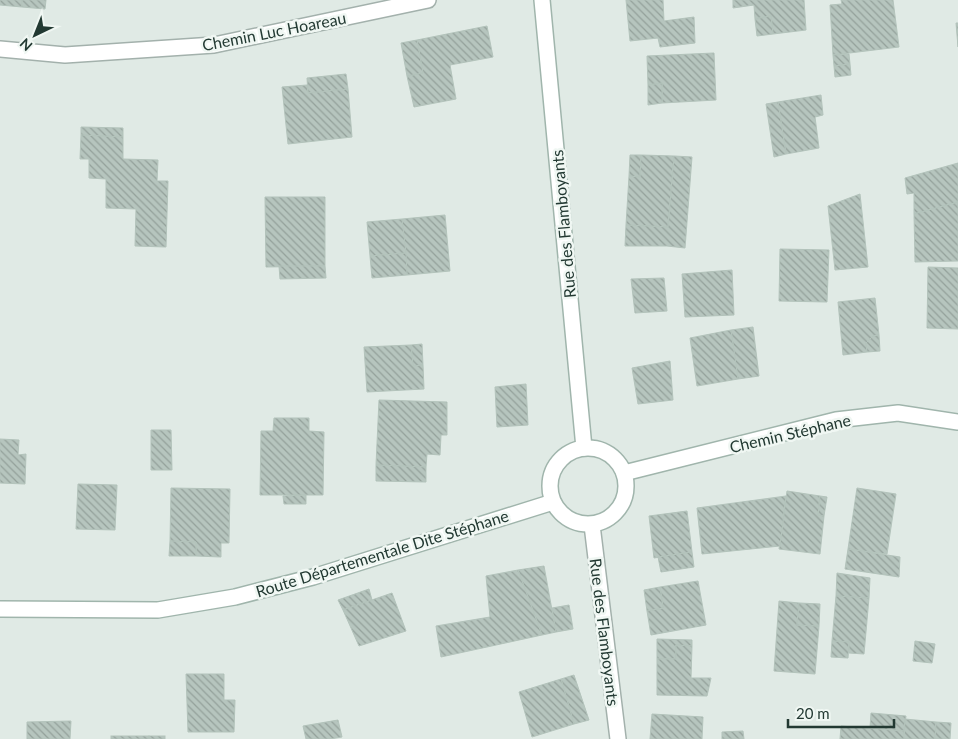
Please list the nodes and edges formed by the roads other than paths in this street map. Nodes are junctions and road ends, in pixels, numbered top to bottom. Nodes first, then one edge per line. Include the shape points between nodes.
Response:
1 (428, 0) edge
2 (542, 0) edge
3 (0, 49) edge
4 (958, 422) edge
5 (584, 448) junction
6 (624, 473) junction
7 (553, 502) junction
8 (592, 525) junction
9 (0, 609) edge
10 (618, 739) edge

1 - 3 main road, Chemin Luc Hoareau via 214,45 65,55
2 - 5 main road, Rue des Flamboyants
4 - 6 main road, Chemin Stéphane via 898,413 836,420
5 - 6 main road via 599,449 610,455
5 - 7 main road via 574,450 555,466 550,478
6 - 8 main road via 624,501 607,520
7 - 8 main road via 570,520
7 - 9 main road, Route Départementale Dite Stéphane via 314,577 235,597 158,610
8 - 10 main road, Rue des Flamboyants

